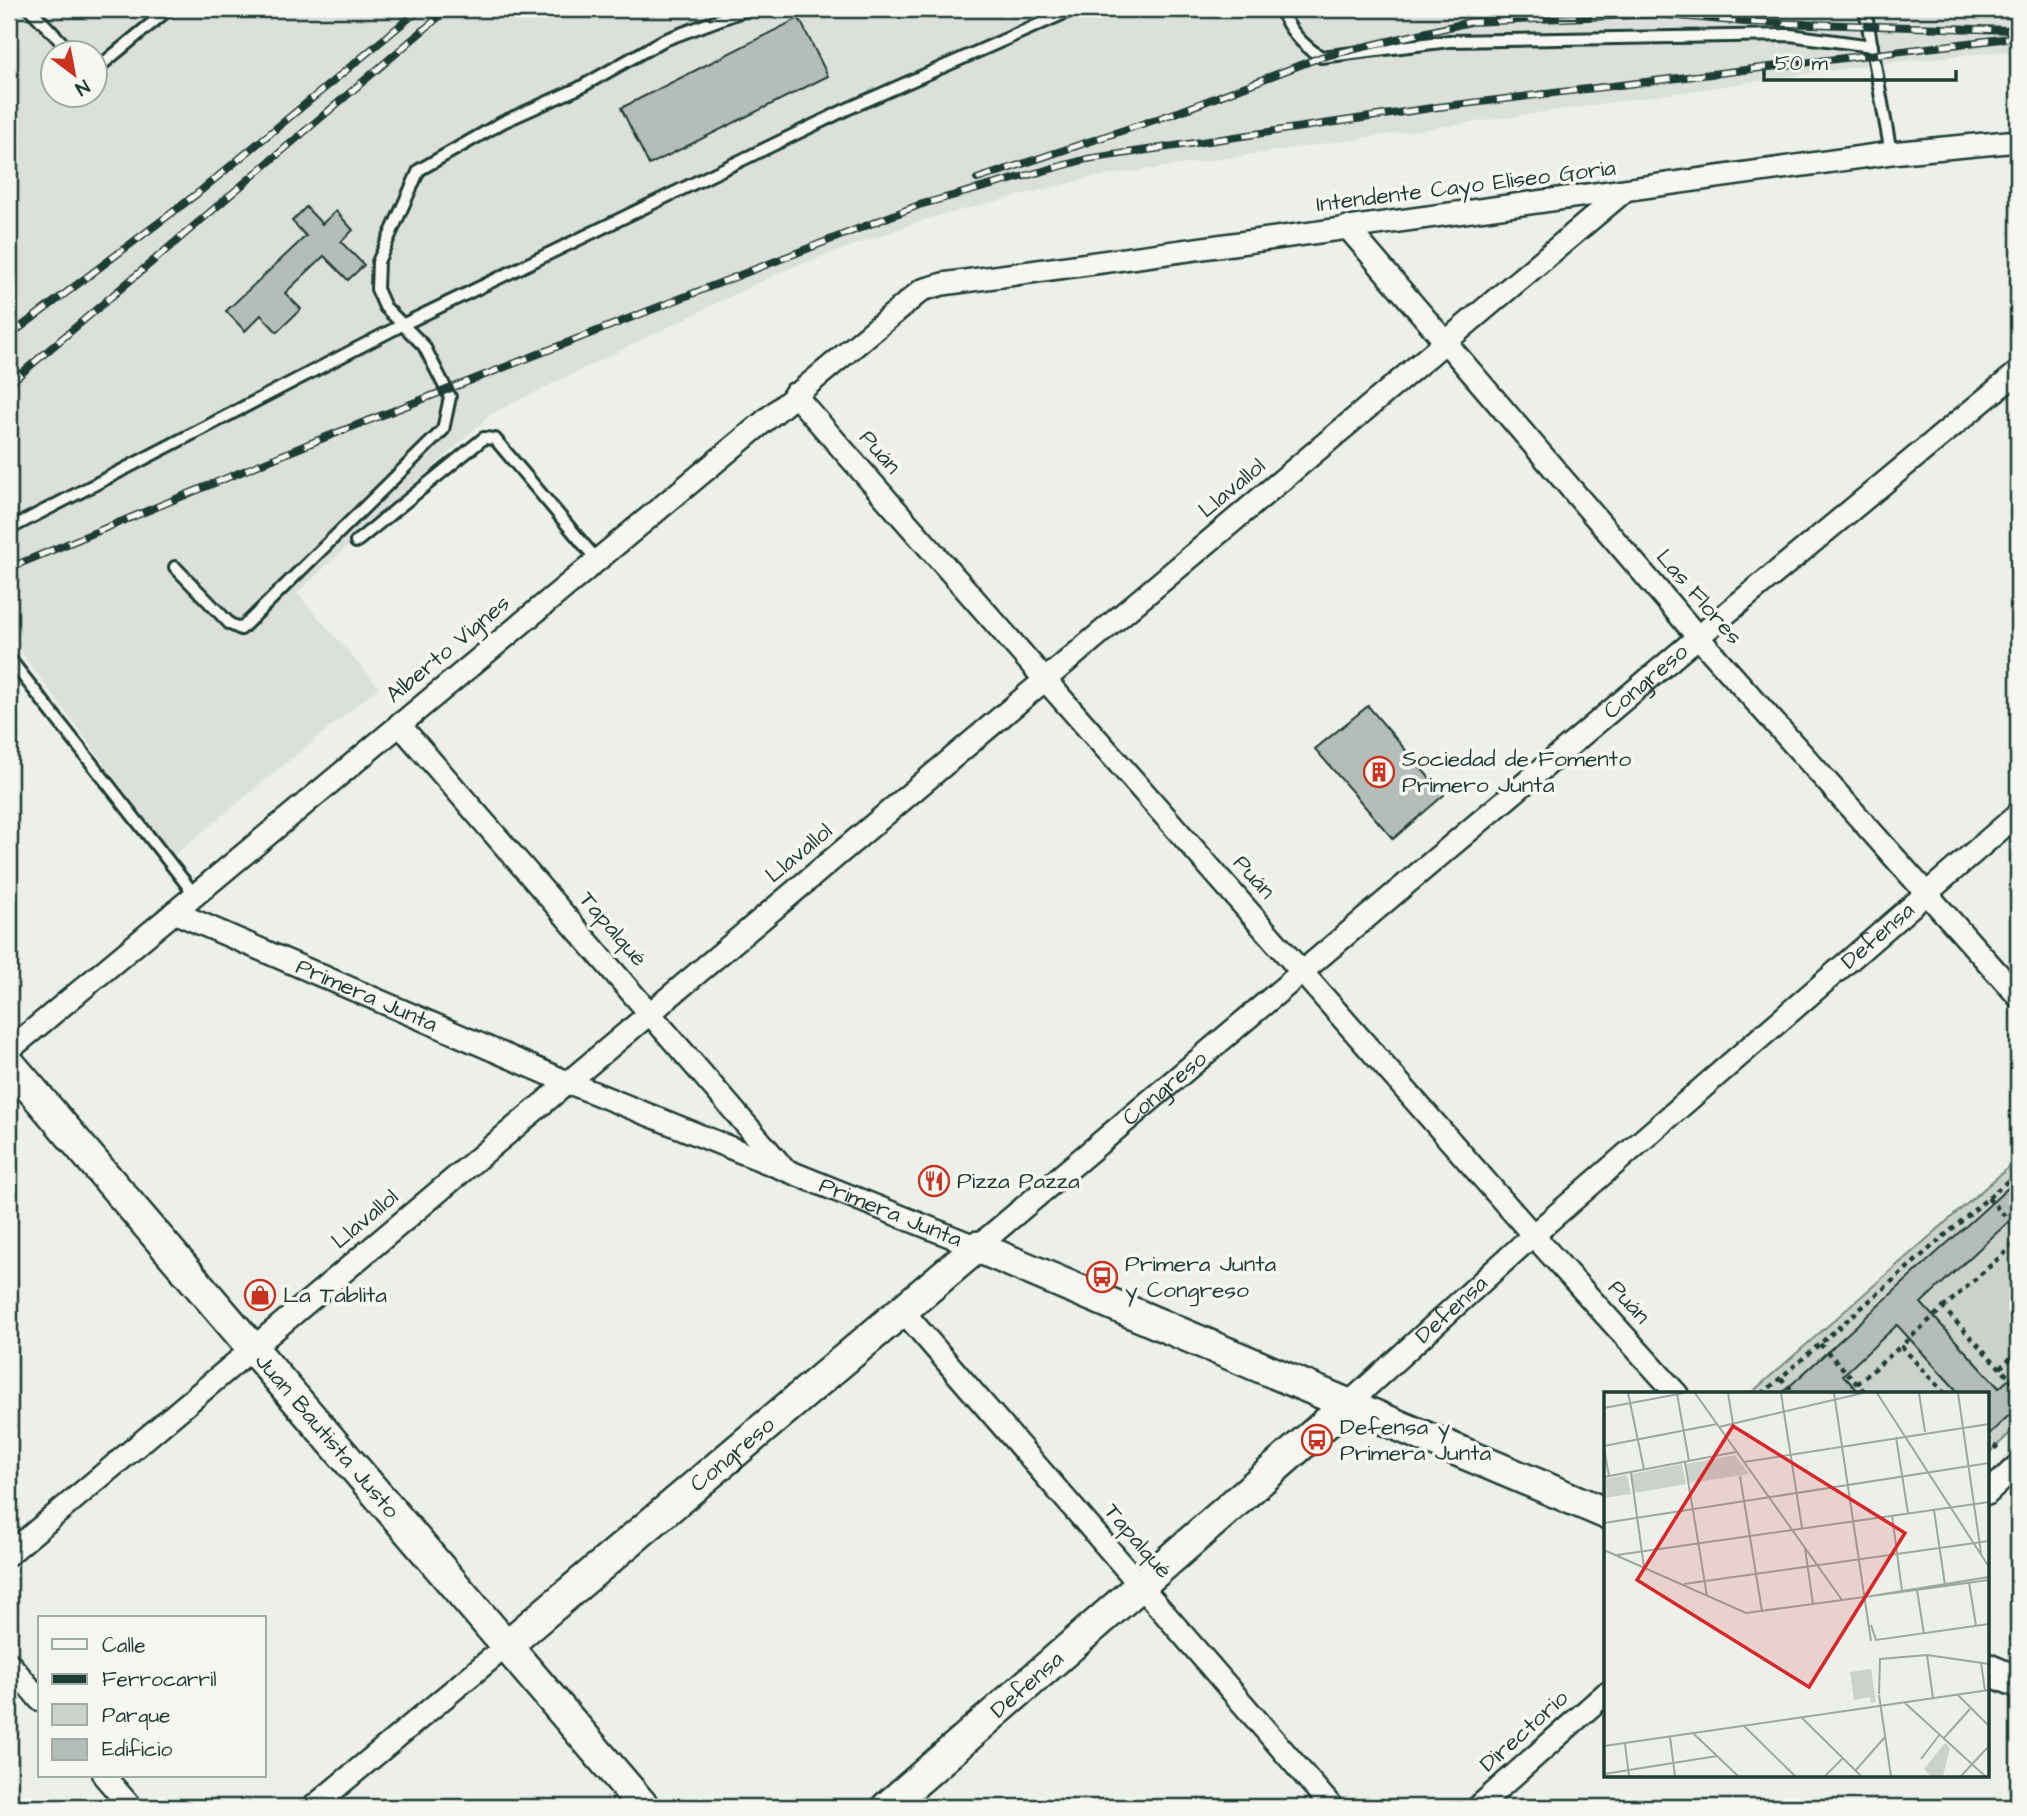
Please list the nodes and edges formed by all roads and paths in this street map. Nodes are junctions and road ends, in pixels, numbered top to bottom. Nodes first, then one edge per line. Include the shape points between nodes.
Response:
1 (30, 9) edge
2 (169, 9) edge
3 (748, 9) edge
4 (1074, 9) edge
5 (1280, 9) edge
6 (1865, 9) edge
7 (58, 38) edge
8 (1872, 46) junction
9 (108, 59) edge
10 (2018, 142) edge
11 (1891, 153) junction
12 (1622, 192) junction
13 (1347, 227) junction
14 (922, 290) joint
15 (401, 325) junction
16 (1444, 342) junction
17 (2018, 372) edge
18 (794, 394) junction
19 (9, 529) edge
20 (356, 542) dead end
21 (596, 559) junction
22 (175, 567) dead end
23 (1698, 637) junction
24 (9, 658) edge
25 (1045, 681) junction
26 (399, 724) junction
27 (2018, 814) edge
28 (1927, 894) junction
29 (195, 895) junction
30 (174, 912) junction
31 (1304, 972) junction
32 (2018, 996) edge
33 (650, 1012) junction
34 (9, 1050) edge
35 (9, 1063) edge
36 (567, 1082) junction
37 (785, 1169) junction
38 (2018, 1172) edge
39 (1989, 1198) junction
40 (2018, 1230) edge
41 (1533, 1235) junction
42 (2018, 1241) edge
43 (977, 1247) junction
44 (1943, 1308) junction
45 (902, 1310) junction
46 (1819, 1344) junction
47 (1901, 1346) junction
48 (253, 1349) junction
49 (2018, 1352) edge
50 (2000, 1368) junction
51 (1781, 1378) junction
52 (1857, 1384) junction
53 (2018, 1387) edge
54 (1675, 1392) edge
55 (1764, 1392) edge
56 (1793, 1392) edge
57 (1865, 1392) edge
58 (1943, 1392) edge
59 (1348, 1404) junction
60 (2018, 1465) edge
61 (1988, 1493) edge
62 (1604, 1513) edge
63 (9, 1554) edge
64 (1143, 1587) junction
65 (505, 1647) junction
66 (9, 1663) edge
67 (1988, 1669) edge
68 (2018, 1682) edge
69 (1604, 1695) edge
70 (38, 1698) edge
71 (106, 1778) edge
72 (131, 1807) edge
73 (313, 1807) edge
74 (644, 1807) edge
75 (887, 1807) edge
76 (1332, 1807) edge
77 (1478, 1807) edge

1 - 7 lane
2 - 9 lane
3 - 15 lane via 664,40 419,170 378,262 377,289
4 - 15 lane via 845,110
5 - 8 lane via 1303,45 1321,57 1449,41 1776,35
6 - 8 lane
8 - 11 lane
10 - 11 street, Intendente Cayo Eliseo Goria
11 - 12 street, Intendente Cayo Eliseo Goria
12 - 13 street, Intendente Cayo Eliseo Goria
12 - 16 street, Llavallol
13 - 14 street, Intendente Cayo Eliseo Goria
13 - 16 street, Las Flores
14 - 18 street, Alberto Vignes
15 - 19 lane
15 - 22 lane via 425,346 450,397 443,430 241,629 230,624
16 - 23 street, Las Flores
16 - 25 street, Llavallol
17 - 23 street, Congreso
18 - 21 street, Alberto Vignes
18 - 25 street, Puán
20 - 21 lane via 484,439 495,439
21 - 26 street, Alberto Vignes
23 - 28 street, Las Flores
23 - 31 street, Congreso
24 - 29 lane
25 - 31 street, Puán
25 - 33 street, Llavallol
26 - 29 street, Alberto Vignes
26 - 33 street, Tapalqué
27 - 28 street, Defensa
28 - 32 street, Las Flores
28 - 41 street, Defensa
29 - 30 street, Alberto Vignes
30 - 34 street, Alberto Vignes
30 - 36 street, Primera Junta
31 - 41 street, Puán
31 - 43 street, Congreso
33 - 36 street, Llavallol
33 - 37 street, Tapalqué
35 - 48 street, Juan Bautista Justo
36 - 37 street, Primera Junta
36 - 48 street, Llavallol
37 - 43 street, Primera Junta
38 - 39 path
39 - 40 path
39 - 46 path
41 - 54 street, Puán
41 - 59 street, Defensa
42 - 44 path
43 - 45 street, Congreso
43 - 59 street, Primera Junta
44 - 47 path
44 - 50 path
45 - 64 street, Tapalqué
45 - 65 street, Congreso
46 - 51 path
46 - 52 path
47 - 52 path
47 - 58 path
48 - 63 street, Llavallol
48 - 65 street, Juan Bautista Justo
49 - 50 path
50 - 53 path
51 - 55 path
51 - 56 path
52 - 57 path
59 - 62 street, Primera Junta
59 - 64 street, Defensa
60 - 61 street
64 - 75 street, Defensa
64 - 76 street, Tapalqué
65 - 73 street, Congreso
65 - 74 street, Juan Bautista Justo
66 - 70 street
67 - 68 street
69 - 77 street, Directorio
71 - 72 street

